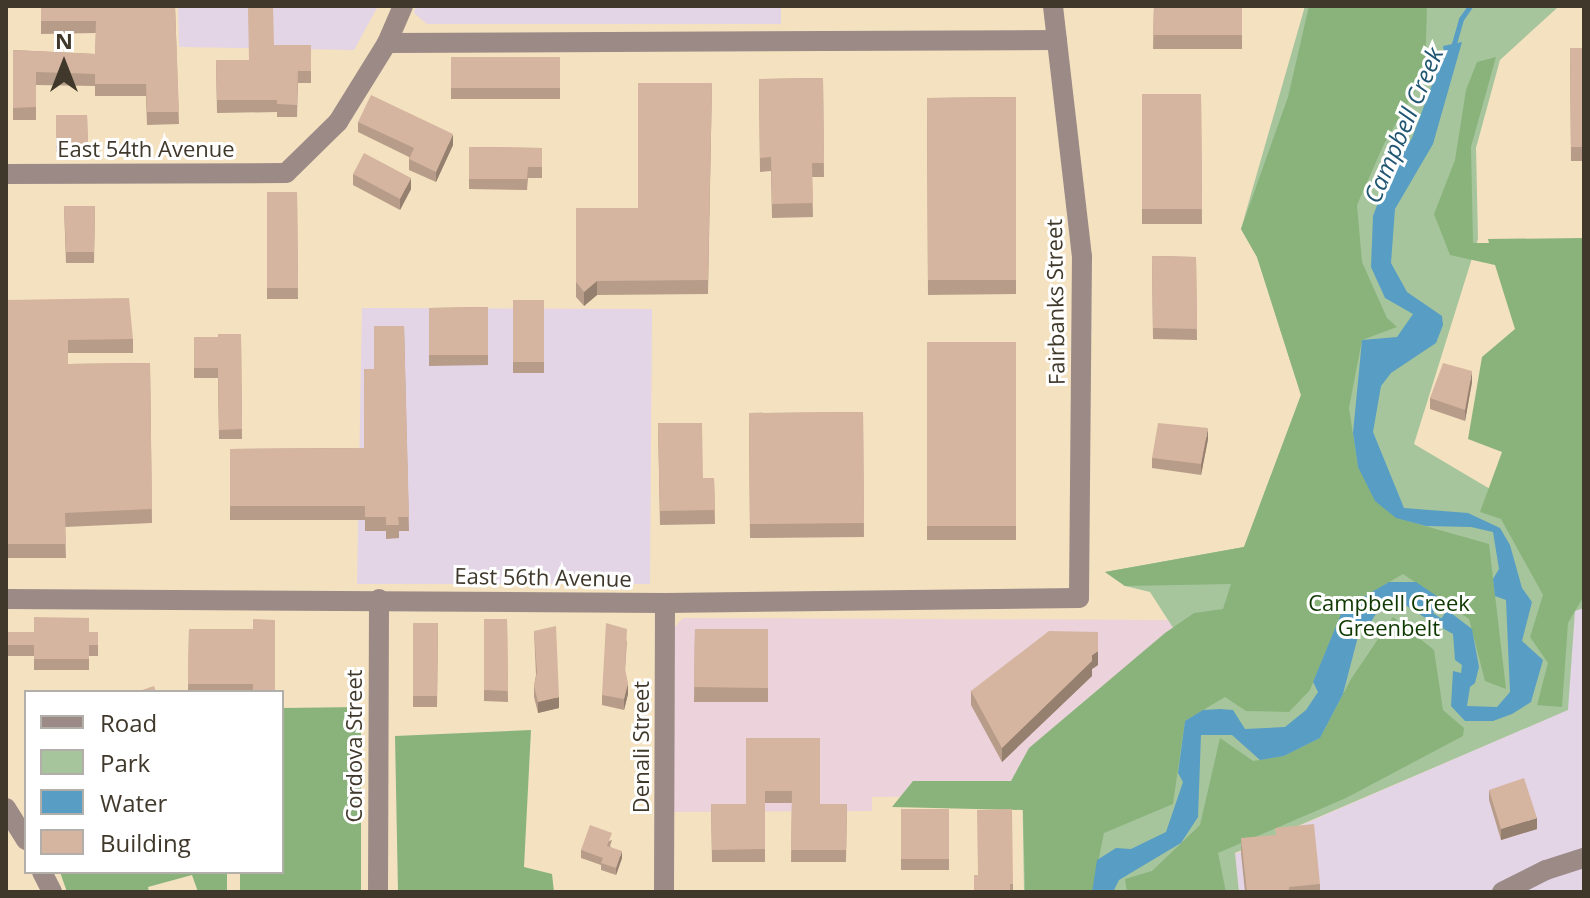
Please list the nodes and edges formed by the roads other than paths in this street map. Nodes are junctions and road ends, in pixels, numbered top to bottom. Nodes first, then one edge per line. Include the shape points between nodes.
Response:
1 (403, 6) edge
2 (1053, 6) edge
3 (1057, 40) junction
4 (387, 43) junction
5 (6, 174) edge
6 (1079, 598) joint
7 (6, 599) edge
8 (379, 599) junction
9 (665, 603) junction
10 (6, 808) edge
11 (24, 837) edge
12 (1584, 858) edge
13 (43, 874) edge
14 (52, 892) edge
15 (378, 892) edge
16 (664, 892) edge
17 (1502, 892) edge

1 - 4 street
2 - 3 street, Fairbanks Street
3 - 4 street
3 - 6 street, Fairbanks Street via 1082,257
4 - 5 street, East 54th Avenue via 338,122 286,173
6 - 9 street, East 56th Avenue
7 - 8 street, East 56th Avenue
8 - 9 street, East 56th Avenue
8 - 15 street, Cordova Street
9 - 16 street, Denali Street
10 - 11 street
12 - 17 street
13 - 14 street

